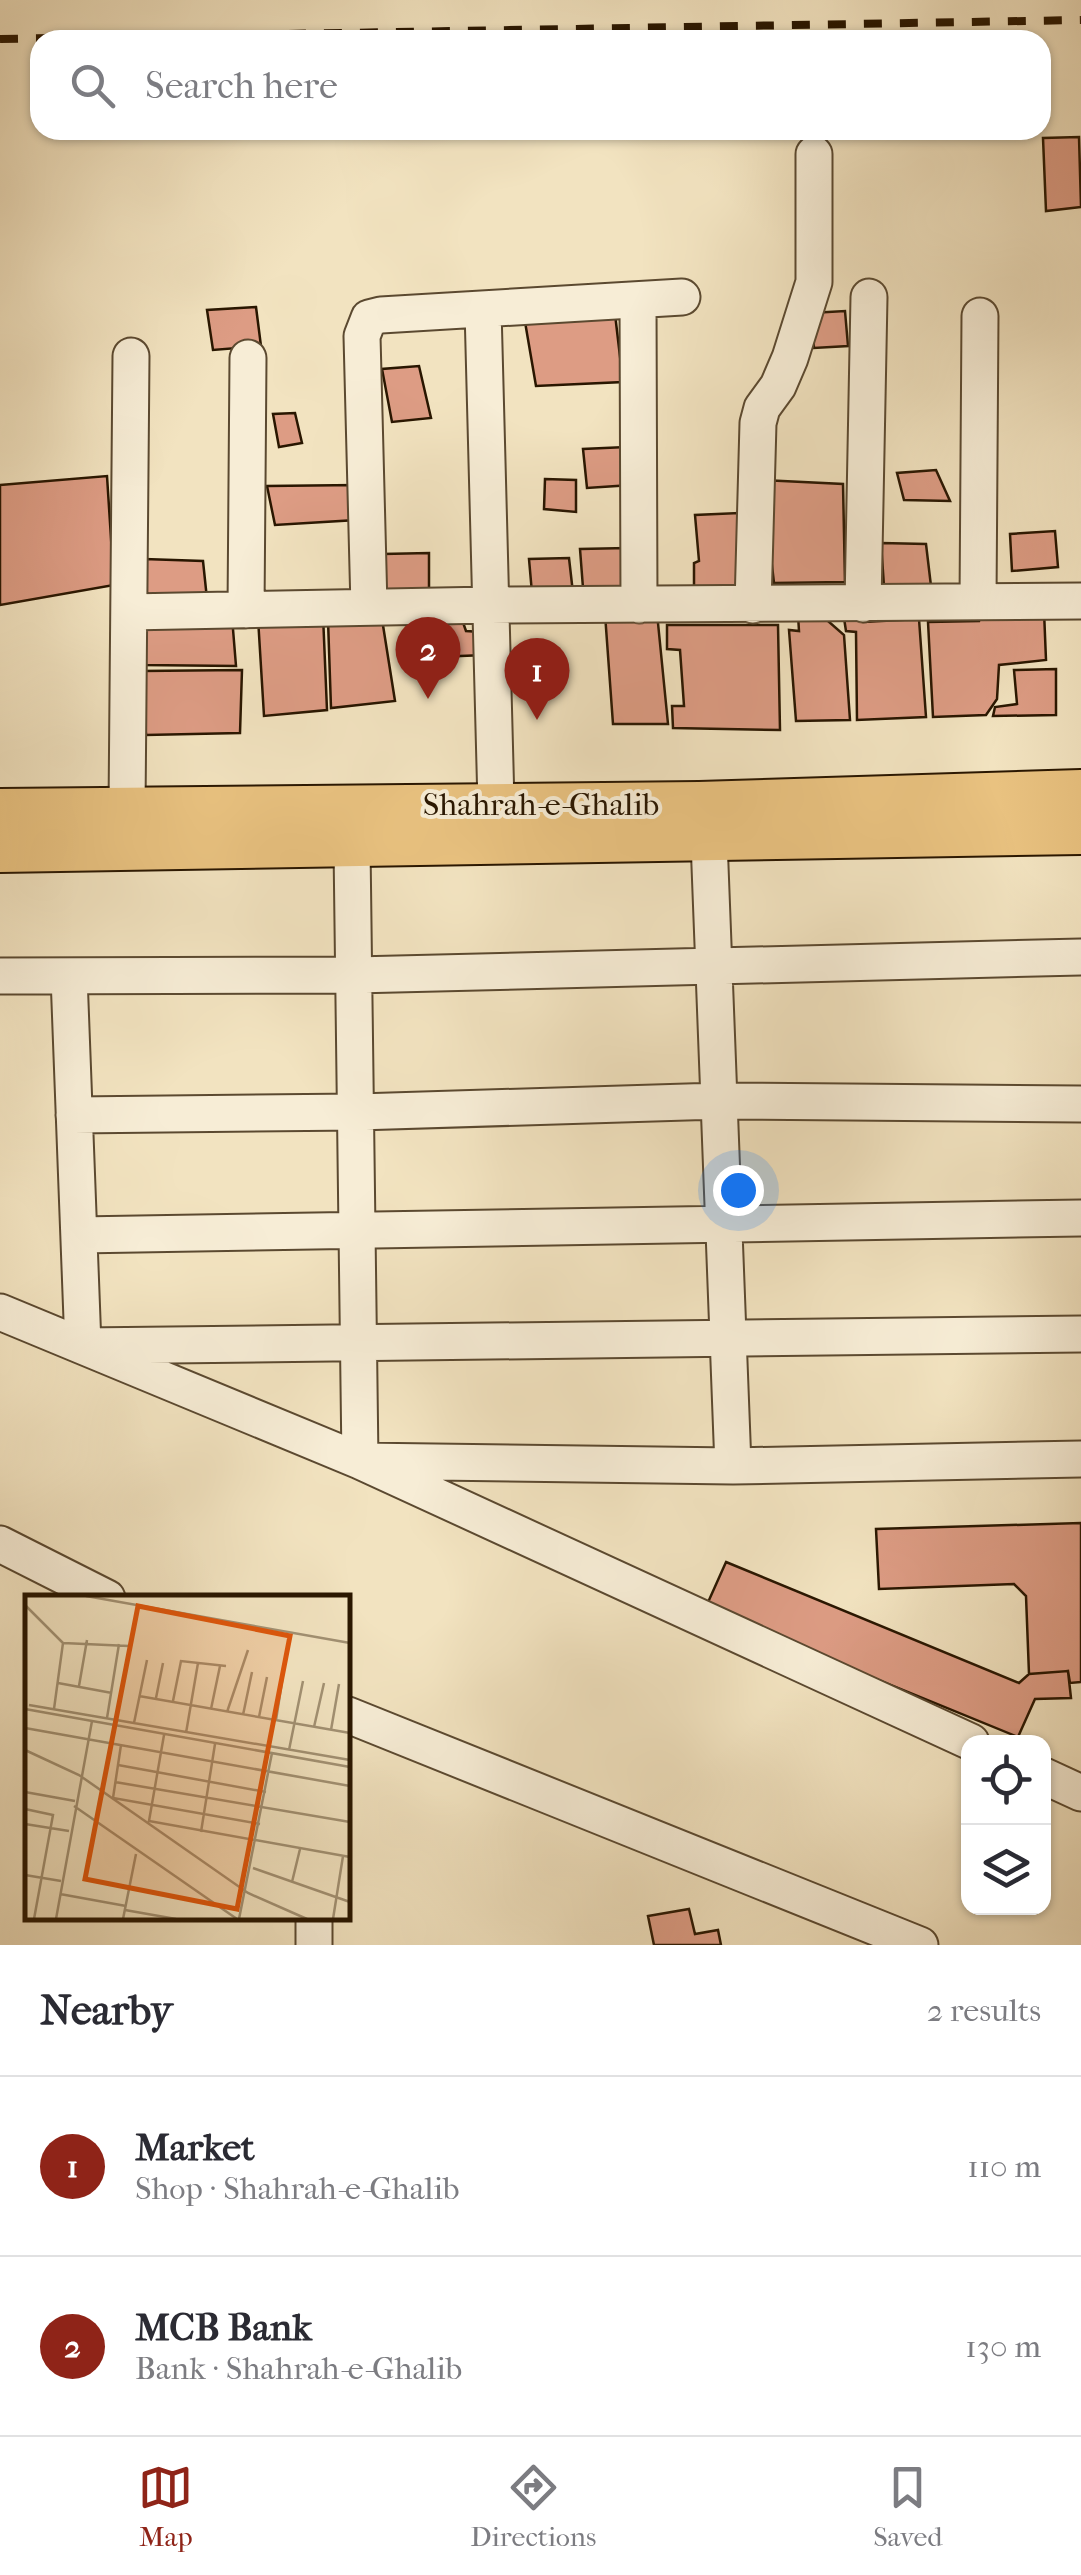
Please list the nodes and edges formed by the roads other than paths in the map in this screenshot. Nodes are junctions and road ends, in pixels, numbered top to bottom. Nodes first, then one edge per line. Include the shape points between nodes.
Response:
1 (814, 154) dead end
2 (682, 297) dead end
3 (870, 297) dead end
4 (638, 300) junction
5 (483, 309) junction
6 (980, 316) dead end
7 (131, 356) dead end
8 (248, 358) dead end
9 (1081, 601) edge
10 (978, 602) junction
11 (490, 604) junction
12 (863, 604) junction
13 (639, 605) junction
14 (753, 605) junction
15 (370, 607) junction
16 (246, 610) junction
17 (129, 612) junction
18 (1081, 791) edge
19 (496, 804) junction
20 (126, 808) junction
21 (0, 810) edge
22 (1081, 833) edge
23 (709, 840) junction
24 (352, 847) junction
25 (0, 851) edge
26 (1081, 957) edge
27 (715, 967) junction
28 (355, 975) junction
29 (0, 976) edge
30 (69, 976) junction
31 (719, 1101) junction
32 (1081, 1104) edge
33 (358, 1112) junction
34 (74, 1115) junction
35 (1081, 1218) edge
36 (722, 1224) junction
37 (358, 1230) junction
38 (79, 1236) junction
39 (0, 1312) edge
40 (1081, 1334) edge
41 (726, 1337) junction
42 (358, 1343) junction
43 (83, 1346) junction
44 (1081, 1459) edge
45 (360, 1460) junction
46 (733, 1466) junction
47 (0, 1544) edge
48 (101, 1595) edge
49 (350, 1715) edge
50 (961, 1737) edge
51 (1051, 1779) edge
52 (1081, 1793) edge
53 (873, 1935) edge
54 (920, 1945) edge

1 - 14 street via 814,282 790,358 758,423
2 - 4 street
3 - 12 street
4 - 5 street
4 - 13 street
5 - 11 street
5 - 15 street via 380,315 364,324
6 - 10 street
7 - 17 street
8 - 16 street
9 - 10 street
10 - 12 street
11 - 13 street
11 - 15 street
11 - 19 street
12 - 14 street
13 - 14 street
15 - 16 street
16 - 17 street
17 - 20 street
18 - 19 main road, Shahrah-e-Ghalib
19 - 20 main road, Shahrah-e-Ghalib
20 - 21 main road, Shahrah-e-Ghalib
22 - 23 main road, Shahrah-e-Ghalib
23 - 24 main road, Shahrah-e-Ghalib
23 - 27 street
24 - 25 main road, Shahrah-e-Ghalib
24 - 28 street
26 - 27 street
27 - 28 street
27 - 31 street
28 - 30 street
28 - 33 street
29 - 30 street
30 - 34 street
31 - 32 street
31 - 33 street
31 - 36 street
33 - 34 street
33 - 37 street
34 - 38 street
35 - 36 street
36 - 37 street
36 - 41 street
37 - 38 street
37 - 42 street
38 - 43 street
39 - 43 street
40 - 41 street
41 - 42 street
41 - 46 street
42 - 43 street
42 - 45 street
43 - 45 street
44 - 46 street
45 - 46 street
45 - 50 street
47 - 48 street
49 - 53 street
51 - 52 street
53 - 54 street

